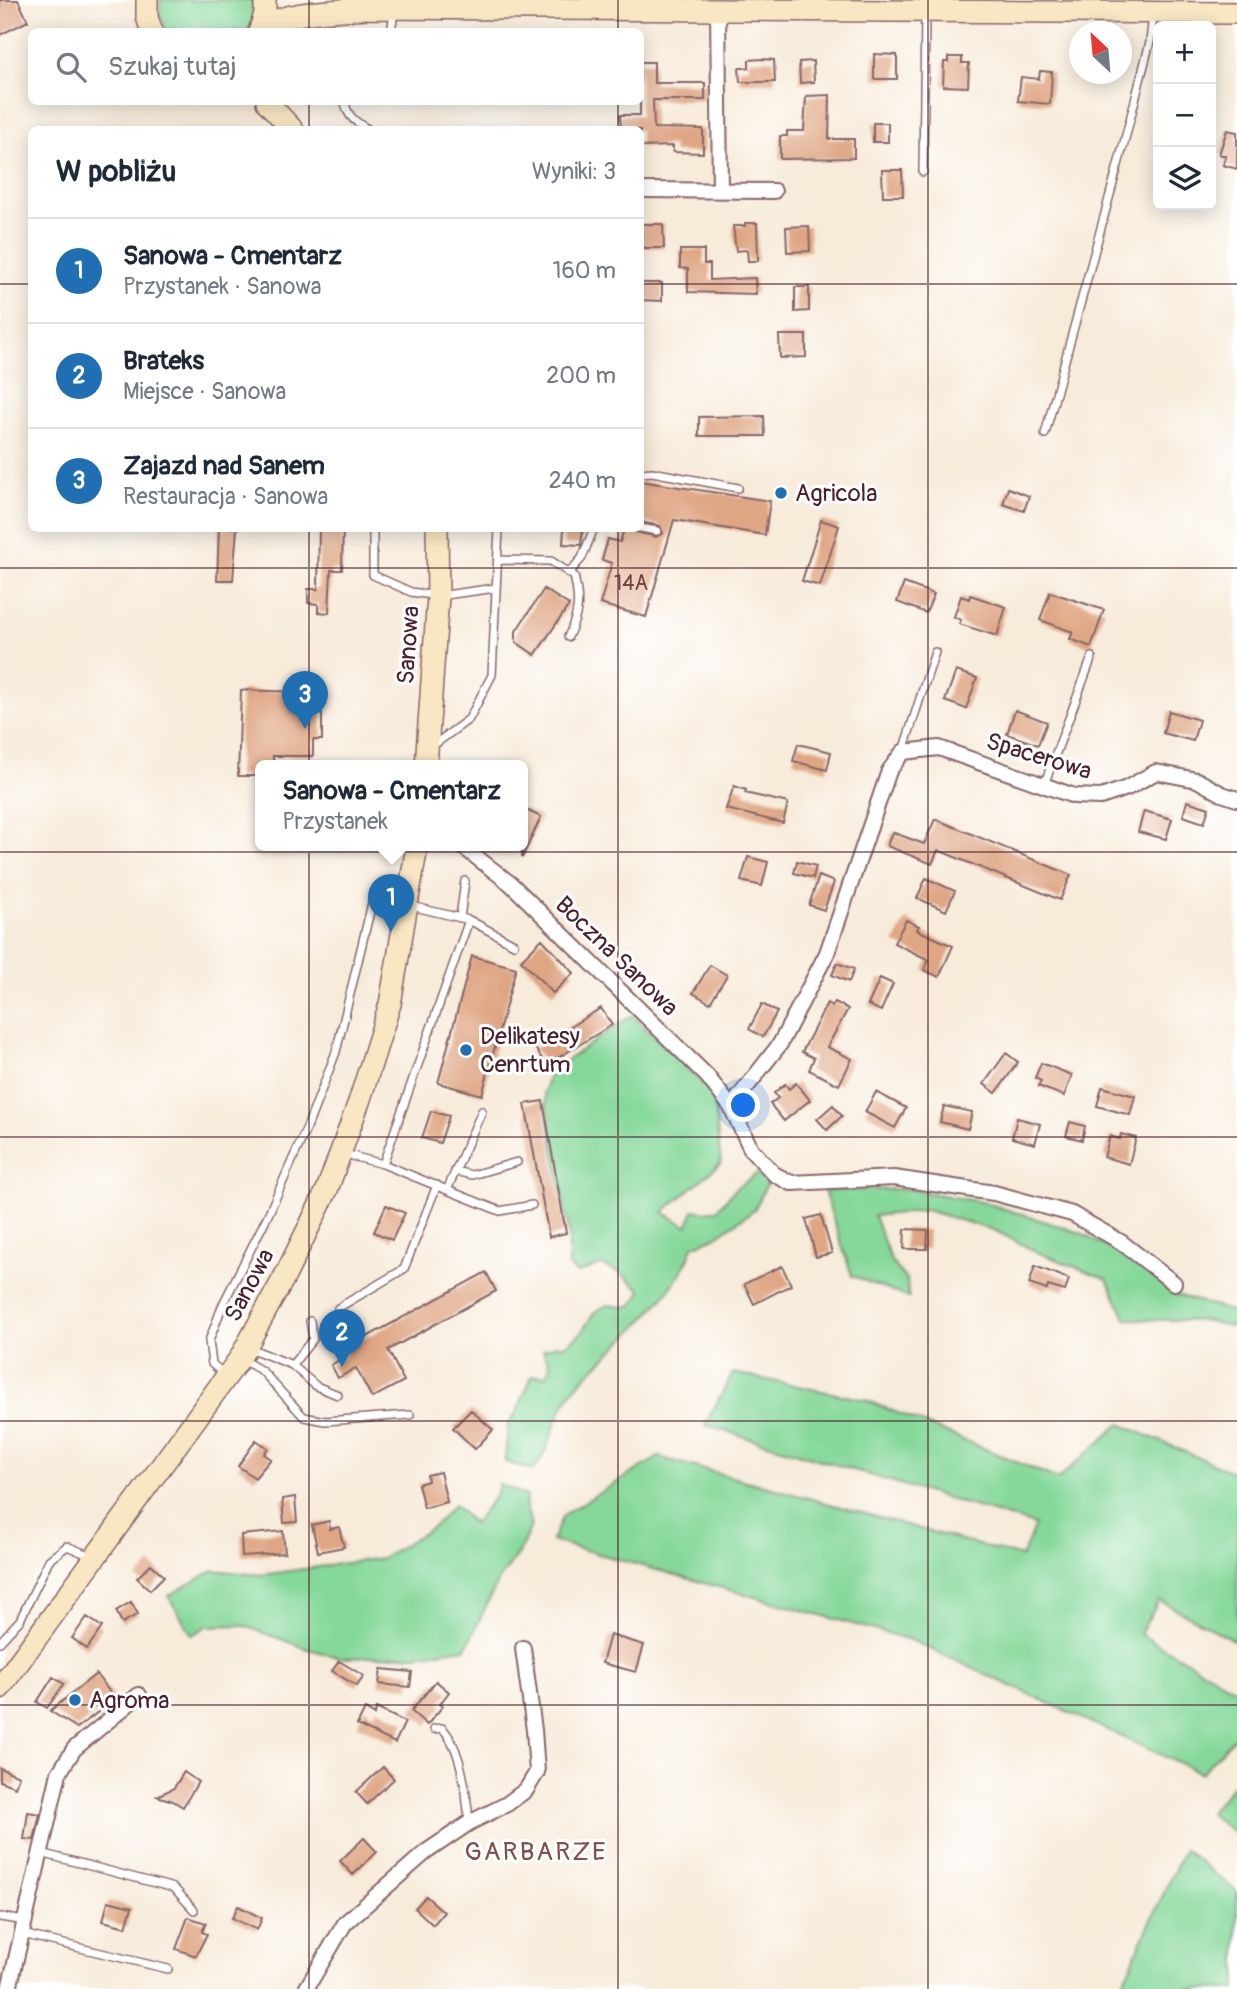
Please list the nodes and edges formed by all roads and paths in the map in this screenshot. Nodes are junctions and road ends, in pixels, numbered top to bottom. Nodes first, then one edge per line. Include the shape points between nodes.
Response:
1 (133, 0) edge
2 (265, 0) edge
3 (307, 0) edge
4 (613, 5) edge
5 (400, 6) edge
6 (732, 7) edge
7 (365, 9) junction
8 (925, 12) junction
9 (1153, 13) junction
10 (1237, 13) edge
11 (149, 16) edge
12 (260, 28) edge
13 (262, 28) edge
14 (392, 28) edge
15 (270, 105) edge
16 (283, 105) edge
17 (345, 105) edge
18 (291, 126) edge
19 (293, 126) edge
20 (363, 126) edge
21 (923, 172) dead end
22 (644, 190) edge
23 (720, 191) junction
24 (774, 191) dead end
25 (1045, 434) dead end
26 (644, 473) edge
27 (738, 488) dead end
28 (644, 529) edge
29 (657, 531) dead end
30 (373, 532) edge
31 (437, 532) edge
32 (499, 532) edge
33 (592, 532) edge
34 (498, 560) junction
35 (569, 573) junction
36 (496, 588) junction
37 (438, 596) junction
38 (568, 637) dead end
39 (935, 652) dead end
40 (1092, 657) dead end
41 (903, 752) junction
42 (426, 757) edge
43 (1044, 785) junction
44 (1237, 799) edge
45 (416, 851) edge
46 (468, 851) edge
47 (465, 881) dead end
48 (372, 903) dead end
49 (407, 905) junction
50 (460, 918) junction
51 (469, 920) junction
52 (514, 944) dead end
53 (731, 1107) junction
54 (482, 1111) dead end
55 (339, 1153) junction
56 (517, 1162) dead end
57 (383, 1164) junction
58 (455, 1171) junction
59 (437, 1185) junction
60 (447, 1189) junction
61 (532, 1205) dead end
62 (1174, 1283) dead end
63 (338, 1308) dead end
64 (310, 1321) dead end
65 (243, 1353) junction
66 (292, 1365) junction
67 (227, 1377) junction
68 (338, 1395) dead end
69 (410, 1415) dead end
70 (96, 1558) junction
71 (0, 1642) edge
72 (523, 1648) dead end
73 (0, 1688) edge
74 (139, 1695) dead end
75 (434, 1729) dead end
76 (469, 1823) junction
77 (41, 1853) junction
78 (194, 1910) dead end
79 (0, 1917) edge
80 (24, 1928) junction
81 (168, 1969) dead end
82 (9, 1989) edge
83 (306, 1989) edge

1 - 11 main road
2 - 12 main road
3 - 7 main road
4 - 5 main road
4 - 6 main road
5 - 7 main road
5 - 14 lane
6 - 8 main road
6 - 23 street
7 - 13 main road via 293,16
8 - 9 main road
8 - 21 lane
9 - 10 main road
9 - 25 lane via 1150,42
15 - 18 main road
16 - 19 main road
17 - 20 lane via 352,119
22 - 23 street
23 - 24 street
26 - 27 lane
28 - 29 lane
30 - 37 lane via 373,575 411,592
31 - 37 main road, Sanowa
32 - 34 lane
33 - 35 lane via 582,558
34 - 35 lane via 551,561
34 - 36 lane
35 - 38 lane via 579,597 577,619
36 - 37 lane
36 - 42 lane via 492,675 469,719
37 - 42 main road, Sanowa
39 - 41 lane
40 - 43 lane
41 - 43 street, Spacerowa via 939,748
41 - 53 street via 889,771 827,953 780,1044
43 - 44 street, Spacerowa via 1074,796 1101,797 1156,772 1197,779
45 - 49 main road, Sanowa
46 - 53 street, Boczna Sanowa via 511,884 707,1076
47 - 50 lane
48 - 67 lane via 331,1064 209,1341 212,1364
49 - 50 lane
49 - 55 main road, Sanowa via 390,1004
50 - 51 lane
51 - 52 lane
51 - 57 lane
53 - 62 street, Boczna Sanowa via 751,1149 775,1174 791,1183 894,1178 994,1193 1072,1214 1122,1242
54 - 58 lane
55 - 57 lane
55 - 65 main road, Sanowa via 321,1202
56 - 58 lane via 471,1175
57 - 59 lane
58 - 60 lane
59 - 60 lane
59 - 63 lane via 404,1269
60 - 61 lane via 500,1211
64 - 66 lane via 313,1339
65 - 66 lane
65 - 67 main road, Sanowa
65 - 69 lane via 304,1417 324,1421
66 - 68 lane via 316,1386
67 - 70 main road, Sanowa
70 - 71 lane via 67,1546 49,1560 20,1620
70 - 73 main road, Sanowa
72 - 76 street via 537,1772 526,1790
74 - 77 street via 74,1749 59,1773
75 - 76 lane via 442,1728 452,1737
76 - 83 street via 426,1852 345,1923
77 - 78 lane via 174,1888
77 - 80 street
79 - 80 lane
80 - 81 lane
80 - 82 street

